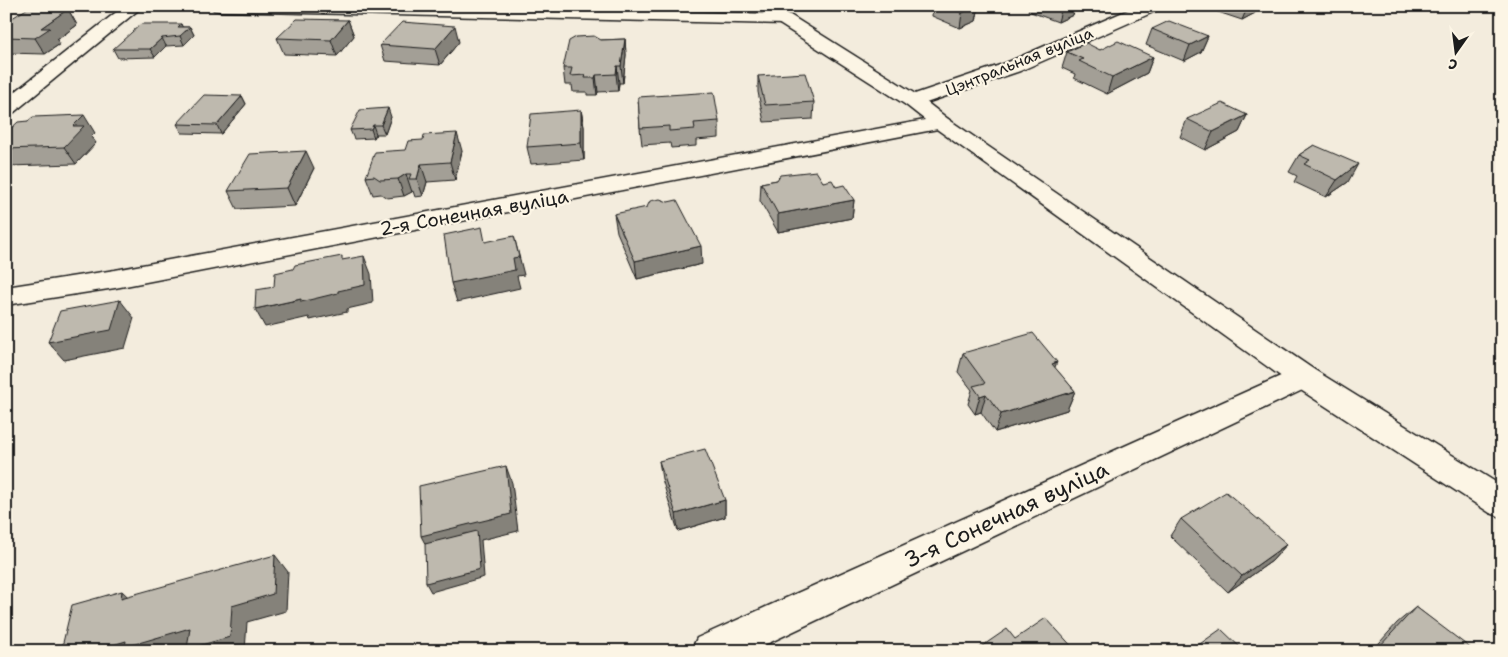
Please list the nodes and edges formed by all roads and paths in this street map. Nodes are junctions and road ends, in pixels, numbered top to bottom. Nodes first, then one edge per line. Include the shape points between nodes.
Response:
1 (135, 6) edge
2 (220, 6) edge
3 (1152, 6) edge
4 (775, 13) edge
5 (914, 102) junction
6 (6, 110) edge
7 (941, 123) junction
8 (6, 296) edge
9 (1303, 377) junction
10 (1502, 504) edge
11 (710, 651) edge

1 - 6 street
2 - 4 street
3 - 5 street, Цэнтральная вуліца via 1013,67
4 - 5 street
5 - 7 street
7 - 8 street, 2-я Сонечная вуліца via 124,277
7 - 9 street
9 - 10 street
9 - 11 street, 3-я Сонечная вуліца

